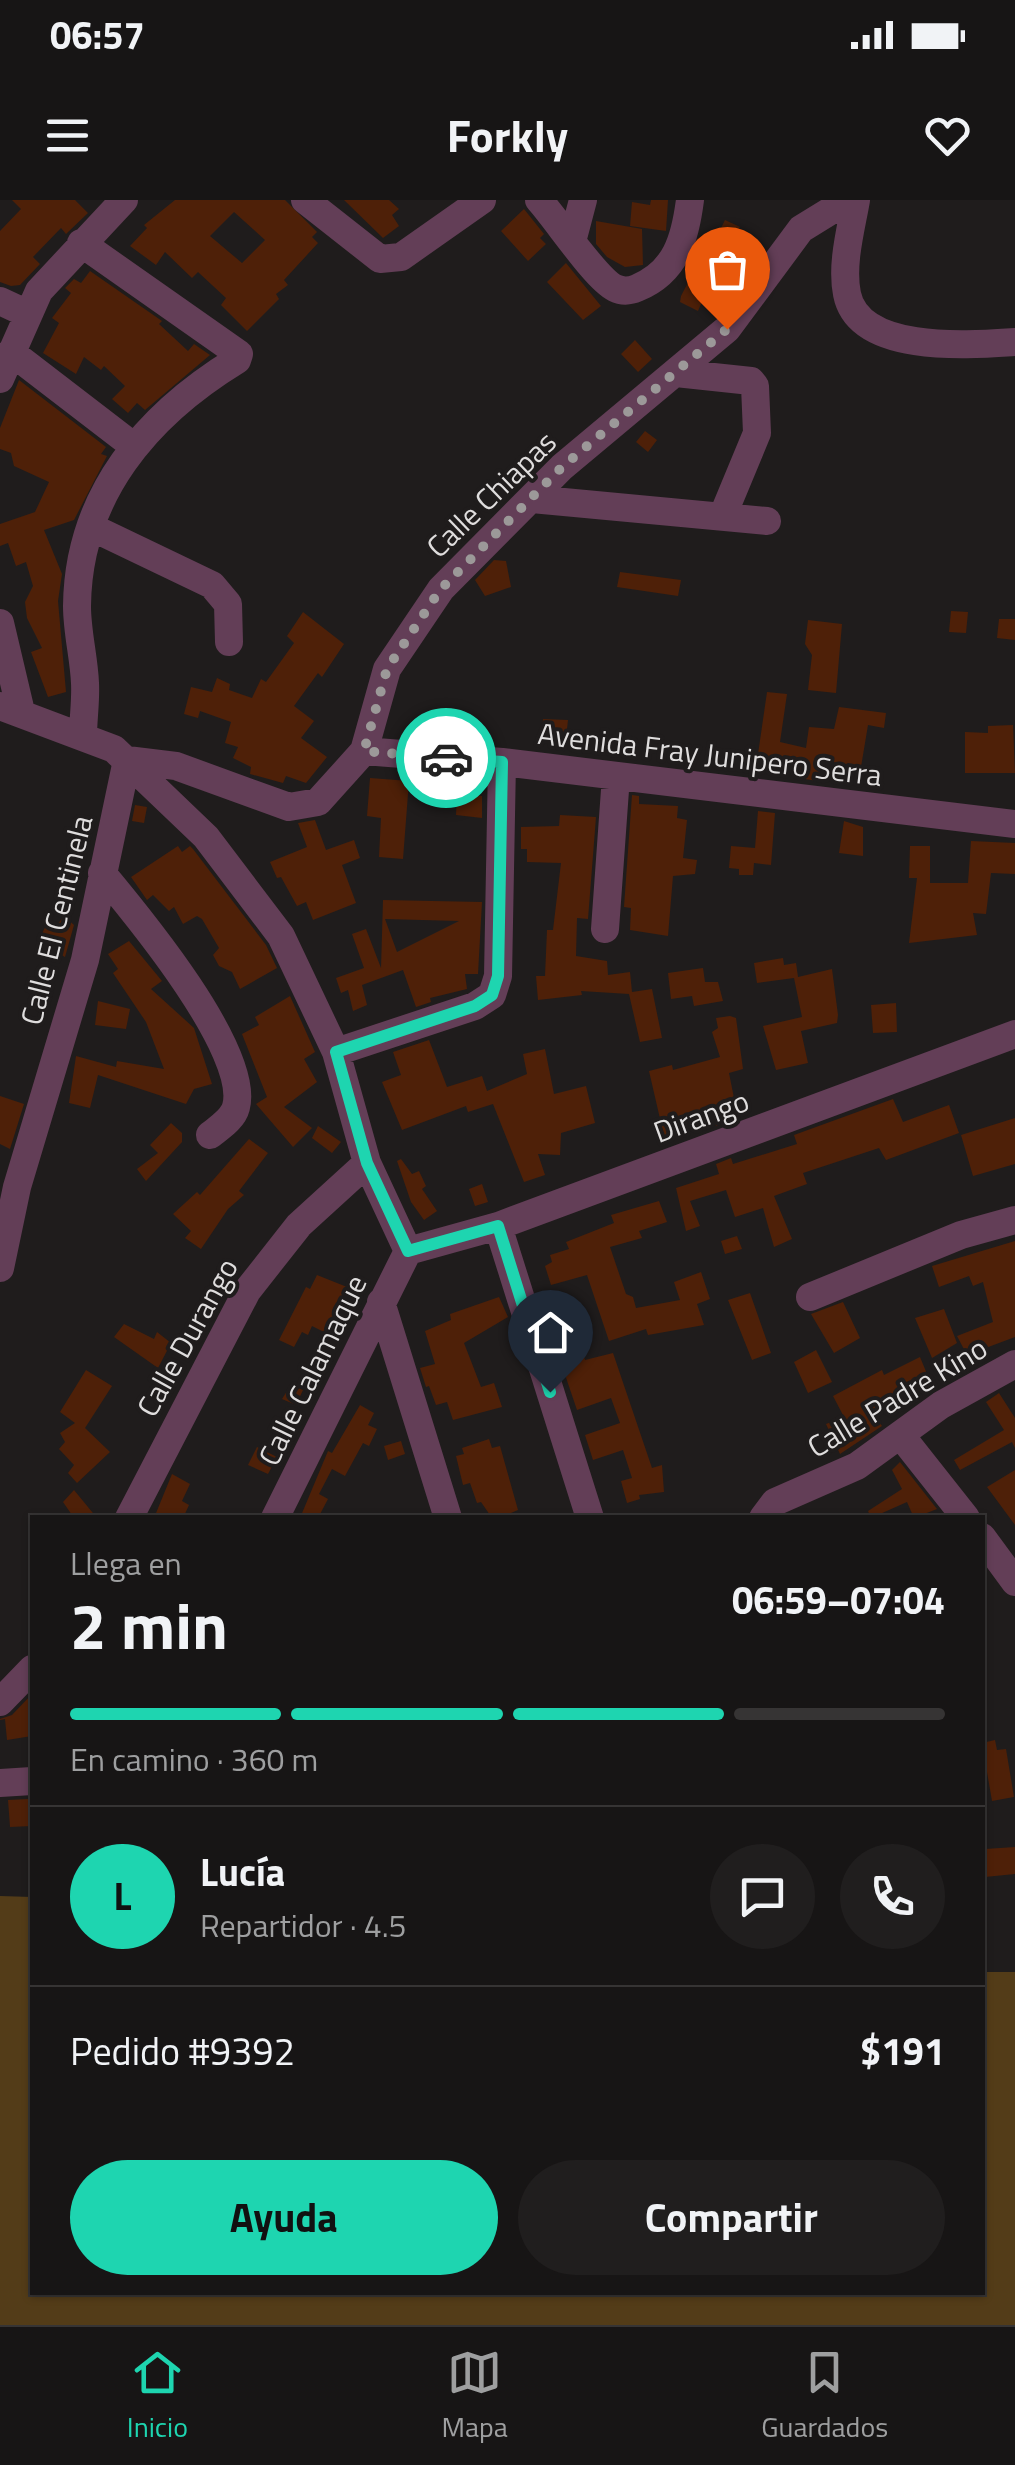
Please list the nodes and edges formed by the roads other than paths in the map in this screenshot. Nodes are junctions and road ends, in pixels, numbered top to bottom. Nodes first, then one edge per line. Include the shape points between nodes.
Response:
1 (124, 200) edge
2 (305, 200) edge
3 (482, 200) edge
4 (539, 200) edge
5 (583, 200) edge
6 (848, 200) edge
7 (856, 200) edge
8 (693, 204) edge
9 (573, 238) junction
10 (81, 243) junction
11 (0, 301) edge
12 (28, 314) junction
13 (1015, 342) edge
14 (11, 352) junction
15 (676, 373) junction
16 (0, 379) edge
17 (132, 444) junction
18 (532, 499) junction
19 (723, 515) junction
20 (767, 521) dead end
21 (91, 527) junction
22 (0, 623) edge
23 (229, 642) dead end
24 (10, 709) edge
25 (82, 737) junction
26 (364, 751) junction
27 (128, 760) junction
28 (502, 762) junction
29 (616, 776) junction
30 (1015, 824) edge
31 (102, 874) junction
32 (606, 929) dead end
33 (1015, 1034) edge
34 (336, 1052) junction
35 (210, 1135) dead end
36 (367, 1163) junction
37 (1015, 1220) edge
38 (498, 1226) junction
39 (408, 1251) junction
40 (0, 1268) edge
41 (810, 1297) dead end
42 (381, 1302) junction
43 (1015, 1364) edge
44 (902, 1437) junction
45 (131, 1515) edge
46 (276, 1515) edge
47 (447, 1515) edge
48 (589, 1515) edge
49 (765, 1515) edge
50 (964, 1515) edge
51 (985, 1542) edge
52 (1015, 1582) edge
53 (30, 1671) edge
54 (0, 1702) edge
55 (30, 1782) edge
56 (0, 1783) edge

1 - 10 street
2 - 3 street via 380,258 401,257
4 - 9 street
5 - 9 street
6 - 15 street, Calle Chiapas via 801,230 727,329
7 - 13 street via 845,281 852,311 864,324 912,340
8 - 9 street via 671,264 628,291 601,277
10 - 12 street
10 - 17 street via 238,350 237,360 186,392
11 - 12 street
12 - 14 street
14 - 16 street
14 - 17 street
15 - 18 street, Calle Chiapas
15 - 19 street via 755,386 757,433
17 - 21 street
18 - 19 street
18 - 26 street, Calle Chiapas via 440,590 409,633 380,686
19 - 20 street
21 - 23 street via 212,585 228,604
21 - 25 street via 77,606 85,684
22 - 24 street
24 - 25 street
25 - 27 street
26 - 27 street via 318,802 288,807 176,766
26 - 28 street, Avenida Fray Junipero Serra
27 - 31 street, Calle El Centinela
27 - 34 street via 206,836 282,936
28 - 29 street, Avenida Fray Junipero Serra
28 - 34 street via 498,976 492,995
29 - 30 street, Avenida Fray Junipero Serra
29 - 32 street
31 - 35 street via 192,990 224,1049 238,1103
31 - 40 street, Calle El Centinela
33 - 38 street, Dirango
34 - 36 street
36 - 39 street
36 - 45 street, Calle Durango via 299,1225 247,1291
37 - 41 street
38 - 39 street, Dirango
38 - 48 street
39 - 42 street, Calle Calamaque
42 - 46 street, Calle Calamaque
42 - 47 street
43 - 44 street, Calle Padre Kino via 940,1405
44 - 49 street, Calle Padre Kino via 857,1466 774,1502
44 - 50 street
51 - 52 street
53 - 54 street
55 - 56 street

